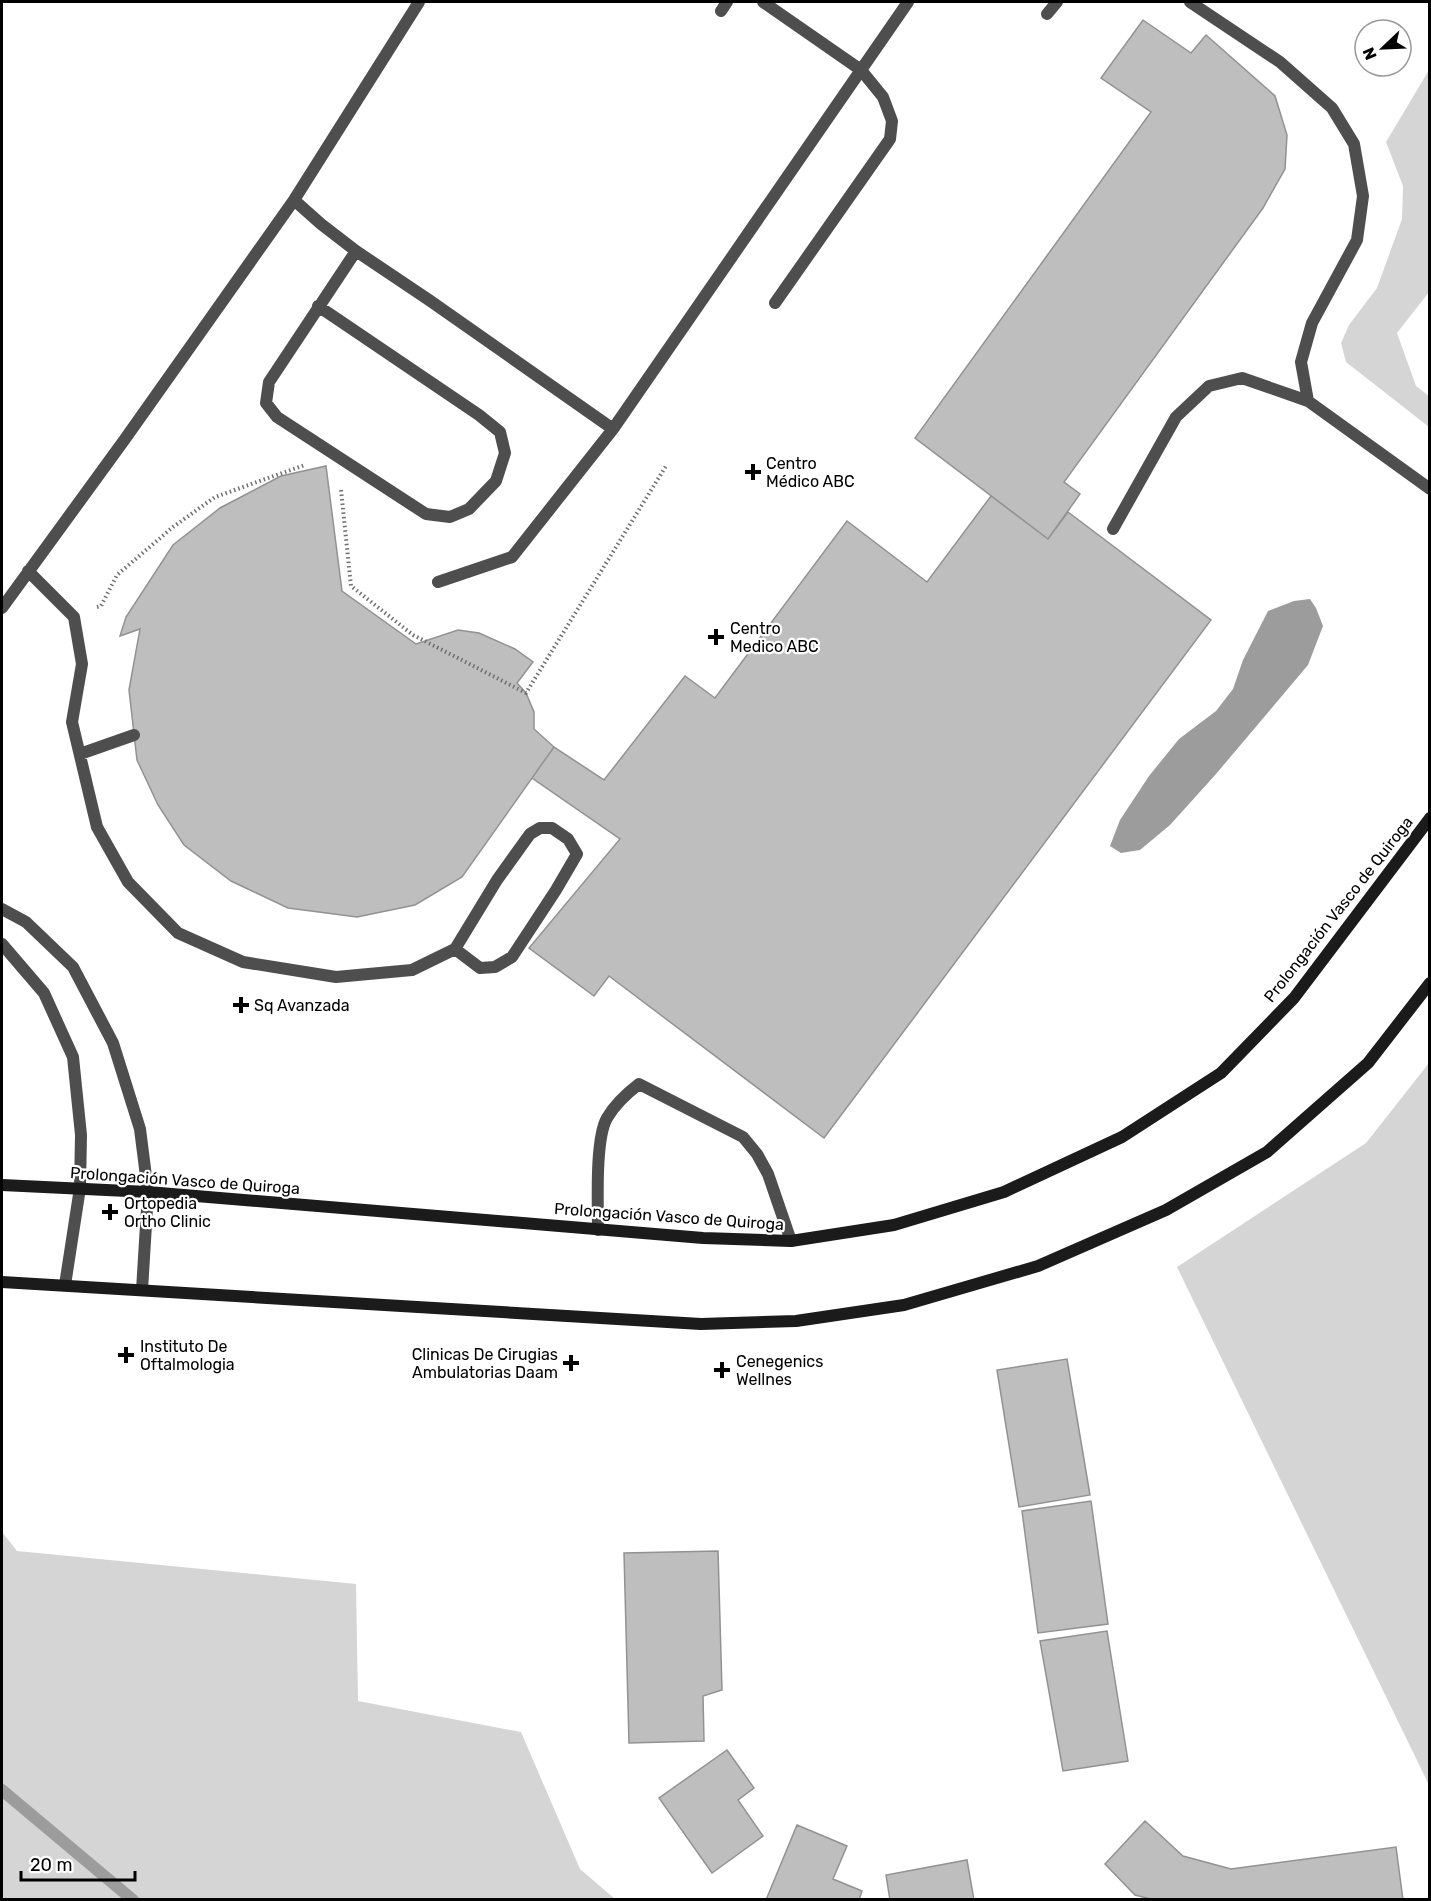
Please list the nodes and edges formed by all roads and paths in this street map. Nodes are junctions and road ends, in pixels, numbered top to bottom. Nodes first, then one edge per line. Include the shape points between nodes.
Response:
1 (419, 2) edge
2 (763, 2) edge
3 (908, 2) edge
4 (1057, 2) edge
5 (1190, 2) edge
6 (1047, 14) dead end
7 (861, 70) junction
8 (294, 200) junction
9 (356, 251) junction
10 (775, 303) dead end
11 (318, 306) junction
12 (1308, 401) junction
13 (613, 429) junction
14 (309, 463) dead end
15 (666, 466) dead end
16 (341, 482) dead end
17 (1430, 489) edge
18 (1113, 530) dead end
19 (28, 572) junction
20 (438, 582) dead end
21 (2, 608) edge
22 (74, 617) junction
23 (134, 735) dead end
24 (80, 754) junction
25 (1430, 818) edge
26 (2, 909) edge
27 (2, 944) edge
28 (455, 948) junction
29 (1430, 983) edge
30 (2, 1185) edge
31 (80, 1188) junction
32 (148, 1192) junction
33 (598, 1230) junction
34 (791, 1240) junction
35 (2, 1282) edge
36 (65, 1285) junction
37 (142, 1290) junction

1 - 8 lane
2 - 7 lane
3 - 7 lane
4 - 6 lane
5 - 12 lane via 1280,62 1332,108 1353,144 1363,196 1357,240 1312,323 1301,362
7 - 10 lane via 883,97 892,121 890,139
7 - 13 lane
8 - 9 lane
8 - 19 lane
9 - 11 lane
9 - 13 lane
11 - 11 lane via 269,382 266,403 277,417 426,514 450,517 469,509 496,481 505,453 500,432
12 - 17 lane
12 - 18 lane via 1242,378 1209,386 1176,417
13 - 20 lane via 512,558
14 - 22 path via 215,497 117,575 101,606
15 - 16 path via 526,693 413,635 351,586
19 - 21 lane
19 - 22 lane
22 - 24 lane via 82,664 72,722
23 - 24 lane
24 - 28 lane via 97,827 128,882 178,933 243,962 336,977 412,970
25 - 34 street, Prolongación Vasco de Quiroga via 1294,998 1221,1073 1122,1137 1004,1192 894,1225
26 - 32 lane via 26,922 73,967 113,1043 140,1129
27 - 31 lane via 44,993 73,1057 81,1135
28 - 28 lane via 530,834 540,828 552,828 568,839 577,854 512,957 495,967 480,968
29 - 37 street via 1368,1063 1267,1152 1166,1210 1038,1266 904,1305 796,1321 701,1324
30 - 31 street, Prolongación Vasco de Quiroga
31 - 32 street, Prolongación Vasco de Quiroga
31 - 36 lane
32 - 33 street, Prolongación Vasco de Quiroga
32 - 37 lane
33 - 34 street, Prolongación Vasco de Quiroga
33 - 34 lane via 600,1141 606,1120 620,1099 639,1084 743,1137 768,1174
35 - 36 street
36 - 37 street

